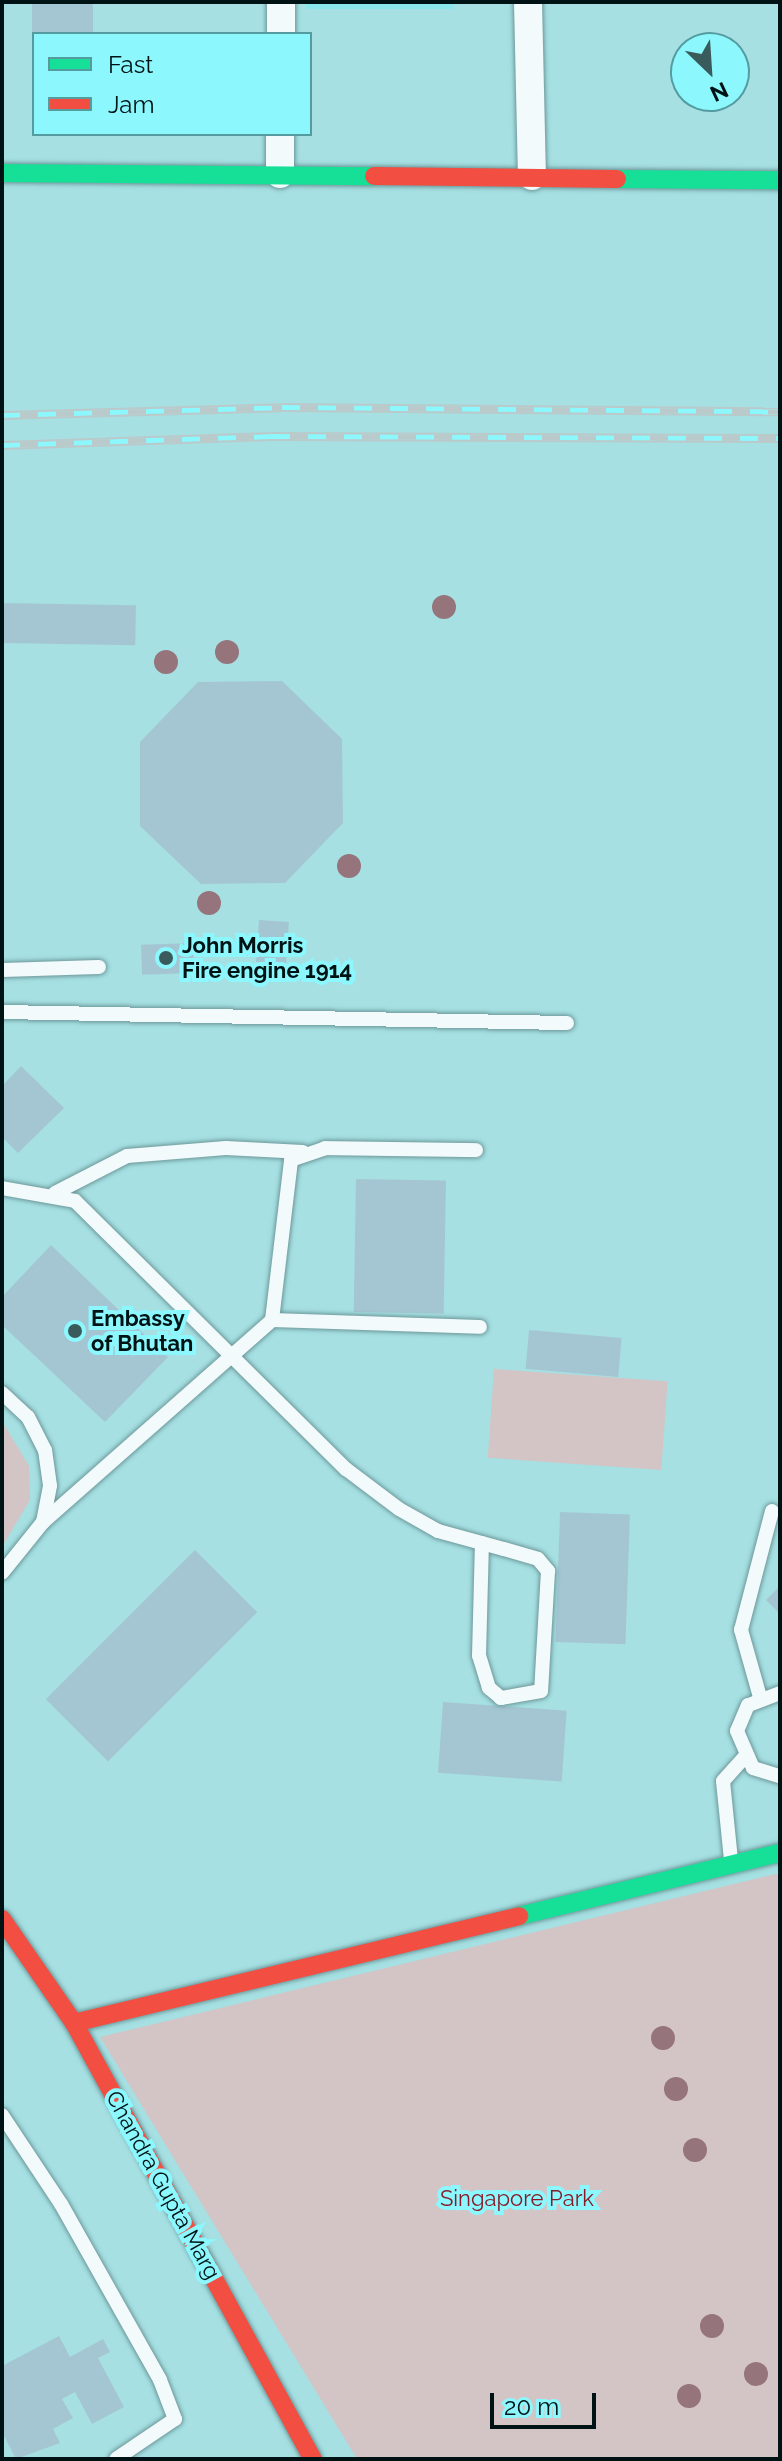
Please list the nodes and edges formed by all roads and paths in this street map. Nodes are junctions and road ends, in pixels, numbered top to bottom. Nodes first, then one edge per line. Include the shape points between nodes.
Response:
1 (281, 2) edge
2 (528, 2) edge
3 (281, 32) edge
4 (280, 136) edge
5 (2, 173) edge
6 (280, 174) junction
7 (532, 176) junction
8 (780, 180) edge
9 (99, 967) dead end
10 (2, 970) edge
11 (2, 1012) edge
12 (567, 1023) dead end
13 (476, 1150) dead end
14 (303, 1152) junction
15 (2, 1188) edge
16 (55, 1193) junction
17 (272, 1320) junction
18 (480, 1327) dead end
19 (227, 1355) junction
20 (2, 1393) edge
21 (772, 1511) dead end
22 (43, 1522) junction
23 (482, 1543) junction
24 (2, 1573) edge
25 (780, 1693) edge
26 (760, 1697) junction
27 (744, 1758) junction
28 (780, 1776) edge
29 (780, 1853) edge
30 (731, 1860) junction
31 (2, 1919) edge
32 (74, 2023) junction
33 (2, 2115) edge
34 (116, 2459) edge
35 (313, 2459) edge

1 - 3 street
2 - 7 street
4 - 6 street
5 - 6 street
6 - 7 street
7 - 8 street
9 - 10 lane
11 - 12 lane
13 - 14 lane
14 - 16 lane via 226,1148 127,1156
14 - 17 lane via 285,1174
15 - 16 lane
16 - 19 lane via 91,1214
17 - 18 lane
17 - 19 lane
19 - 22 lane
19 - 23 lane via 367,1486 438,1531
20 - 22 lane via 28,1417 45,1450 50,1486
21 - 26 lane via 741,1630
22 - 24 lane
23 - 23 lane via 538,1559 548,1571 541,1691 501,1698 489,1688 479,1656
25 - 26 lane
26 - 27 lane via 740,1717
27 - 28 lane
27 - 30 lane via 723,1781
29 - 30 street
30 - 32 street
31 - 32 street, Chandra Gupta Marg
32 - 35 street, Chandra Gupta Marg
33 - 34 lane via 69,2218 160,2380 175,2419

